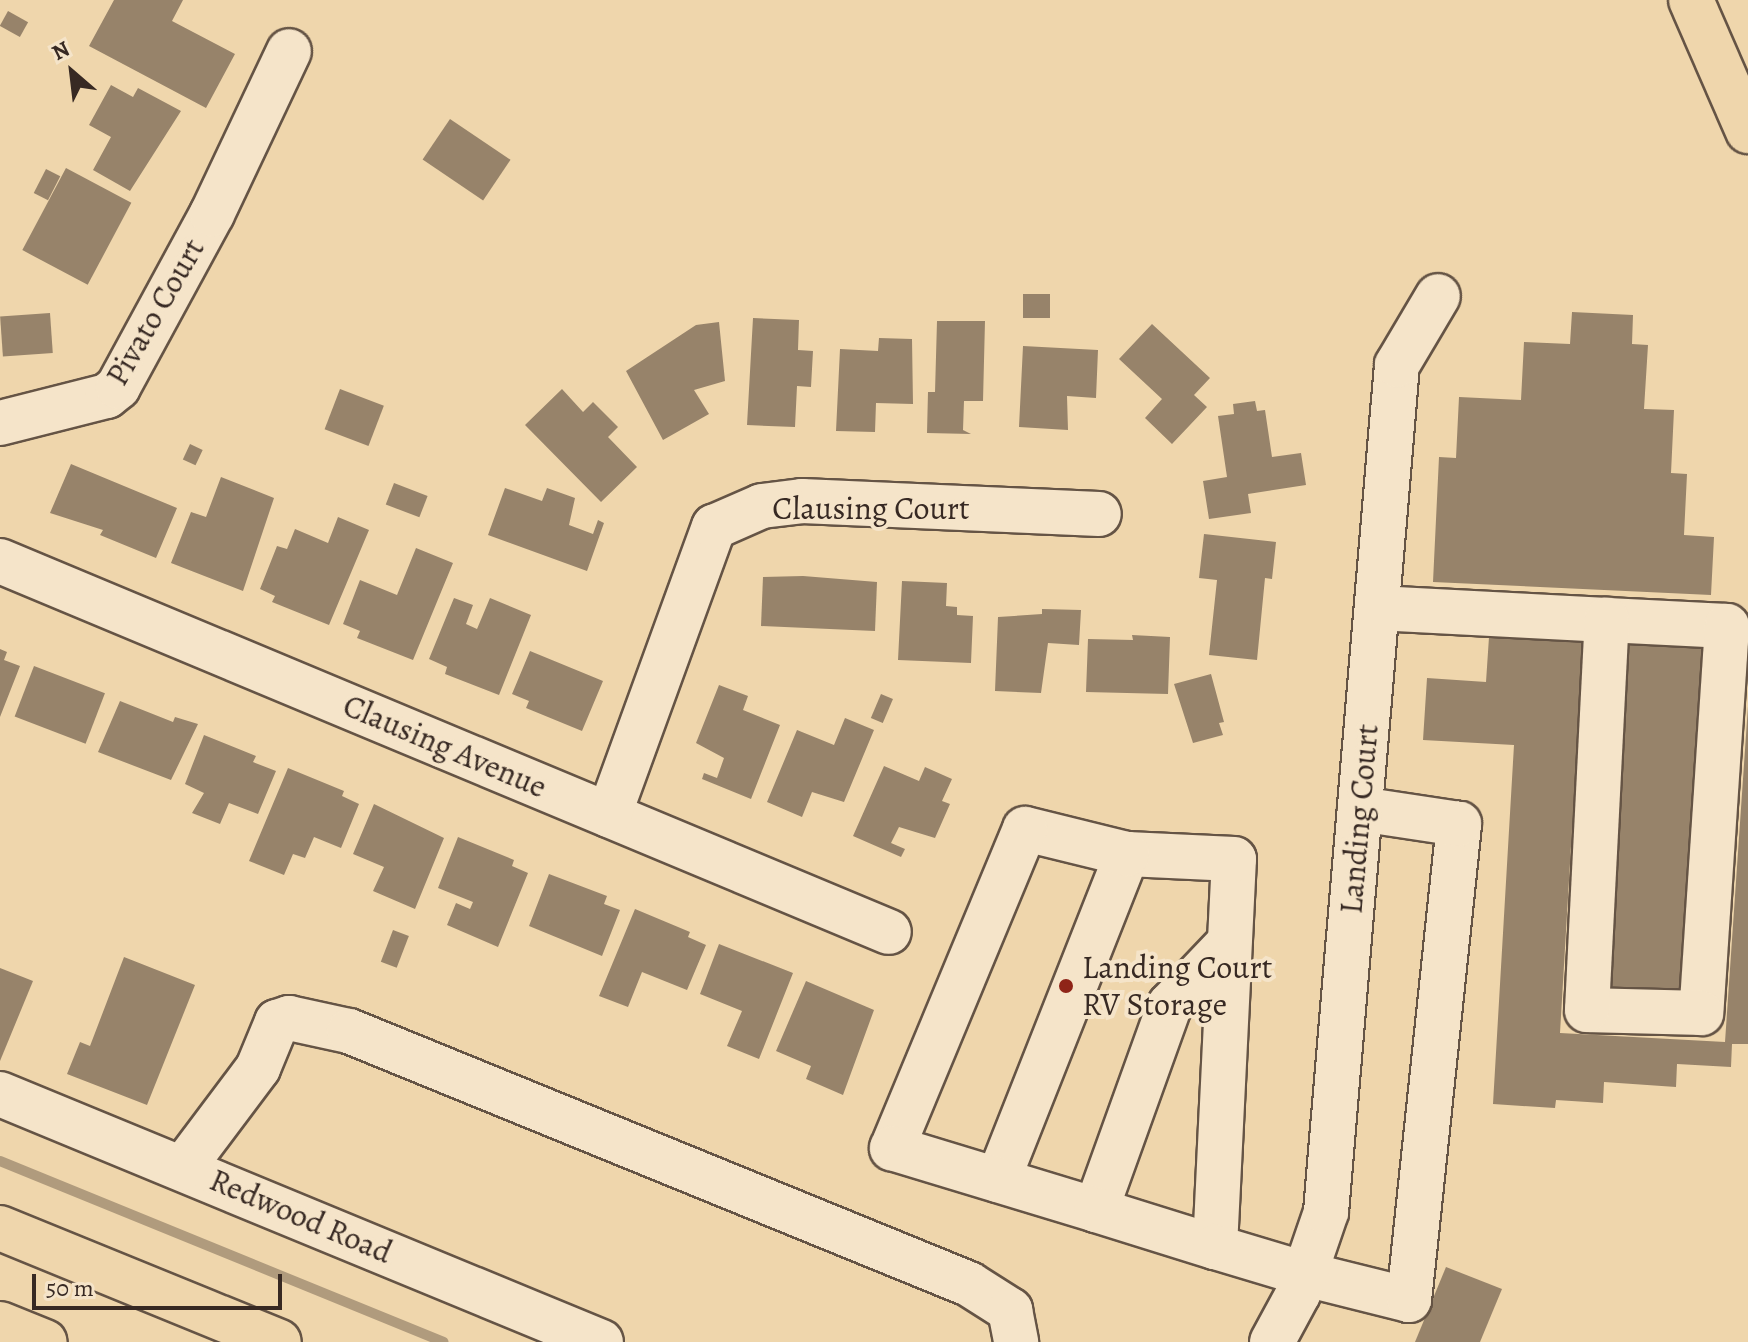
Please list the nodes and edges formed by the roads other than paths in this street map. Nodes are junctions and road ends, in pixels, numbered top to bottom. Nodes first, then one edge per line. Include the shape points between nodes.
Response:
1 (1691, 0) edge
2 (289, 51) dead end
3 (1748, 131) edge
4 (1438, 296) dead end
5 (0, 423) edge
6 (1099, 514) dead end
7 (0, 561) edge
8 (1377, 608) junction
9 (1607, 620) junction
10 (1360, 809) junction
11 (609, 815) junction
12 (1127, 854) junction
13 (889, 932) dead end
14 (1229, 943) junction
15 (12, 1090) edge
16 (178, 1152) junction
17 (998, 1180) junction
18 (1096, 1210) junction
19 (0, 1228) edge
20 (1215, 1247) junction
21 (1305, 1274) junction
22 (0, 1324) edge
23 (45, 1342) edge
24 (279, 1342) edge
25 (601, 1342) edge
26 (1016, 1342) edge
27 (1272, 1342) edge

1 - 3 main road
2 - 5 street, Pivato Court via 212,214 118,387 107,396
4 - 8 street, Landing Court via 1397,365
6 - 11 street, Clausing Court via 802,501 762,506 714,527
7 - 11 street, Clausing Avenue
8 - 9 street
8 - 10 street, Landing Court
9 - 9 street via 1727,626 1701,1013 1587,1010
10 - 21 street, Landing Court via 1326,1212
10 - 21 street via 1459,824 1409,1300
11 - 13 street, Clausing Avenue
12 - 14 street via 1234,859
12 - 17 street
12 - 17 street via 1025,829 892,1148
14 - 18 street via 1170,1005
14 - 20 street
15 - 16 street, Redwood Road via 126,1144
16 - 25 street, Redwood Road
16 - 26 street via 258,1068 277,1022 289,1018 349,1031 969,1284 1010,1310
17 - 18 street
18 - 20 street
19 - 24 main road
20 - 21 street
21 - 27 street, Landing Court
22 - 23 main road

